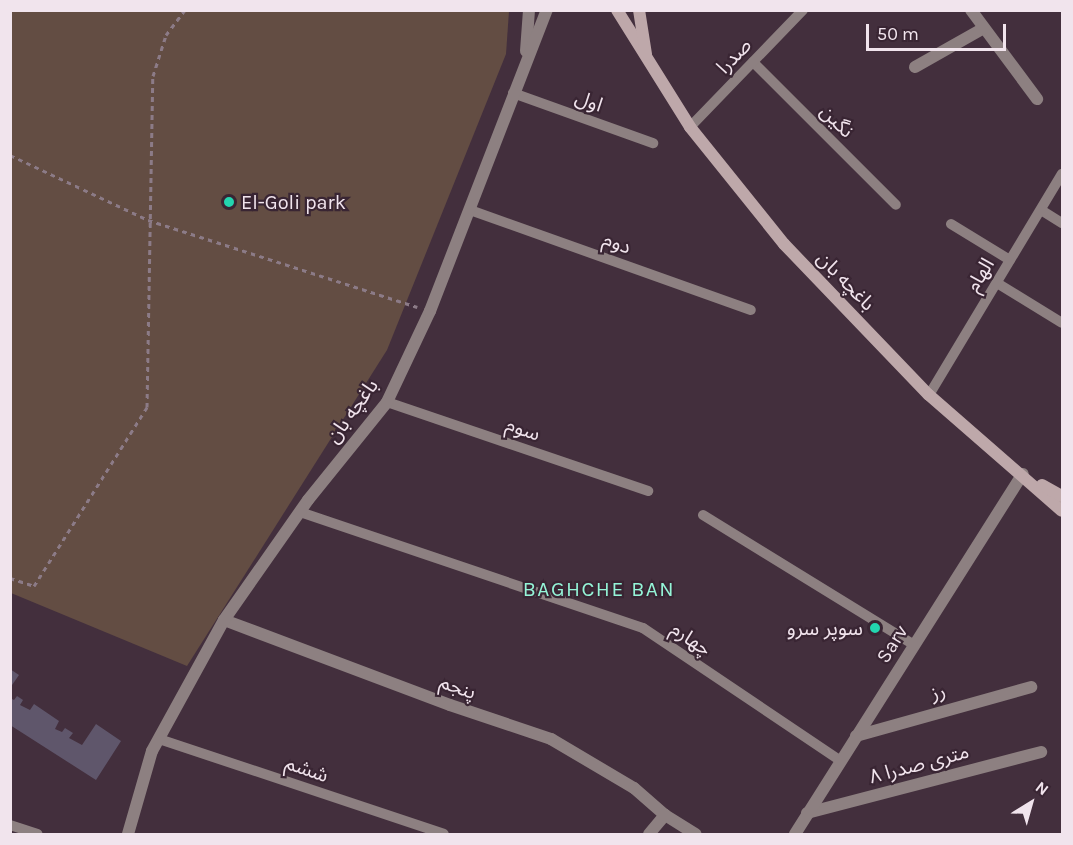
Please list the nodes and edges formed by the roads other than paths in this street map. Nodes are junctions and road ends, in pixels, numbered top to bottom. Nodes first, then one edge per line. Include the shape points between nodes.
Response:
1 (529, 10) edge
2 (547, 10) edge
3 (617, 10) edge
4 (639, 10) edge
5 (803, 10) edge
6 (971, 10) edge
7 (984, 28) junction
8 (648, 62) junction
9 (753, 62) junction
10 (525, 64) junction
11 (915, 67) dead end
12 (513, 93) junction
13 (1037, 99) dead end
14 (690, 127) junction
15 (653, 143) dead end
16 (1062, 174) edge
17 (896, 205) dead end
18 (470, 210) junction
19 (1041, 210) junction
20 (1062, 223) edge
21 (951, 224) dead end
22 (1010, 260) junction
23 (997, 283) junction
24 (751, 310) dead end
25 (1062, 323) edge
26 (929, 395) junction
27 (387, 402) junction
28 (1023, 474) junction
29 (648, 491) dead end
30 (1062, 496) edge
31 (1062, 511) edge
32 (300, 512) junction
33 (703, 515) dead end
34 (224, 620) junction
35 (914, 645) junction
36 (1031, 687) dead end
37 (856, 736) junction
38 (159, 738) junction
39 (1041, 752) dead end
40 (841, 761) junction
41 (807, 813) junction
42 (665, 815) junction
43 (10, 825) edge
44 (38, 834) edge
45 (128, 834) edge
46 (444, 834) edge
47 (649, 834) edge
48 (695, 834) edge
49 (795, 834) edge

1 - 10 street
2 - 10 street, باغچه بان
3 - 8 main road, باغچه بان
4 - 8 main road
5 - 9 lane, صدرا
6 - 7 street
7 - 11 street
7 - 13 street
8 - 14 main road, باغچه بان
9 - 14 lane, صدرا
9 - 17 lane, نگین
10 - 12 street, باغچه بان
12 - 15 lane, اول
12 - 18 street, باغچه بان
14 - 26 main road, باغچه بان via 784,244
16 - 19 lane, الهام
18 - 24 lane, دوم
18 - 27 street, باغچه بان via 430,311
19 - 20 lane
19 - 22 lane, الهام
21 - 22 lane
22 - 23 lane, الهام
23 - 25 lane
23 - 26 lane, الهام
26 - 28 main road, باغچه بان
27 - 29 lane, سوم
27 - 32 street, باغچه بان
28 - 30 main road
28 - 31 main road
28 - 35 street, Sarv
32 - 34 street, باغچه بان
32 - 40 lane, چهارم via 643,628
33 - 35 lane
34 - 38 street, باغچه بان
34 - 42 street, پنجم via 551,739 634,788
35 - 37 street, Sarv
36 - 37 street, رز
37 - 40 street, Sarv
38 - 45 street, باغچه بان
38 - 46 lane, ششم
39 - 41 street, ۸ متری صدرا
40 - 41 street, Sarv
41 - 49 street, Sarv
42 - 47 street
42 - 48 street
43 - 44 lane

